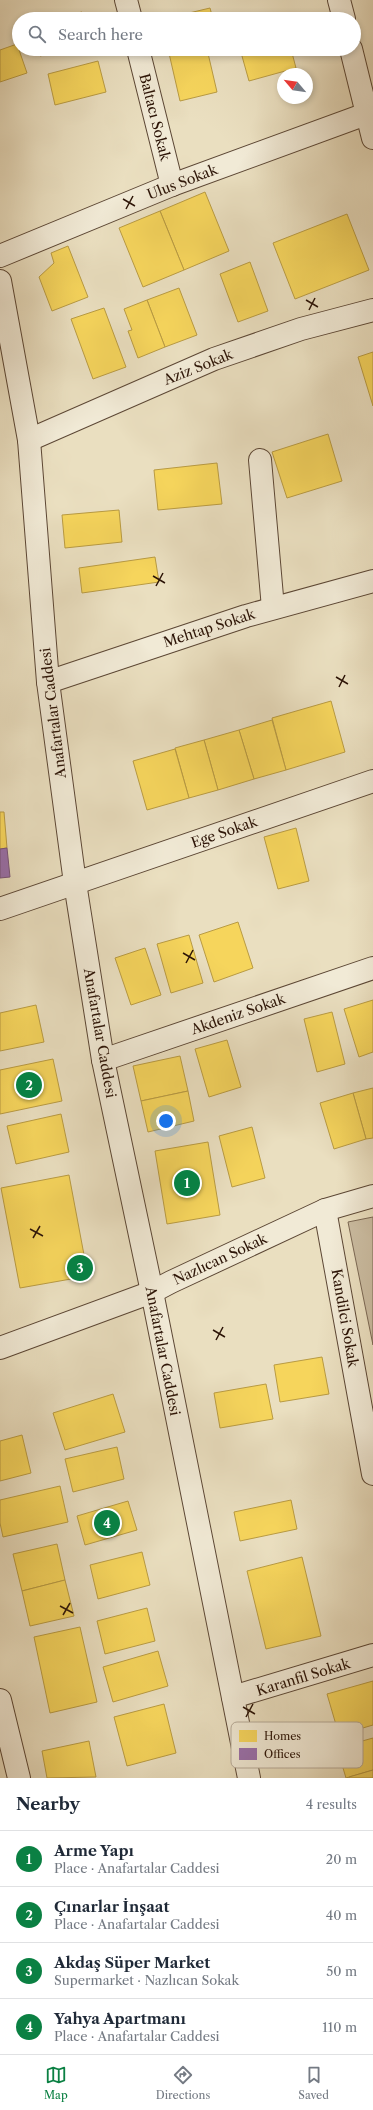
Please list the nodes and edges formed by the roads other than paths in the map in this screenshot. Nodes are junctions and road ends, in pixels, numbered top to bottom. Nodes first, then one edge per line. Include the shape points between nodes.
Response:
1 (126, 0) edge
2 (339, 0) edge
3 (129, 12) edge
4 (342, 12) edge
5 (140, 56) edge
6 (352, 56) edge
7 (366, 114) junction
8 (373, 138) edge
9 (172, 185) junction
10 (0, 256) edge
11 (0, 280) edge
12 (373, 310) edge
13 (29, 440) junction
14 (260, 460) dead end
15 (373, 580) edge
16 (273, 608) junction
17 (48, 682) junction
18 (373, 781) edge
19 (75, 883) junction
20 (0, 910) edge
21 (373, 968) edge
22 (103, 1060) junction
23 (373, 1196) edge
24 (325, 1210) junction
25 (152, 1292) junction
26 (0, 1348) edge
27 (373, 1474) edge
28 (373, 1655) edge
29 (233, 1697) junction
30 (0, 1700) edge
31 (238, 1722) edge
32 (247, 1768) edge
33 (19, 1778) edge
34 (249, 1778) edge

1 - 3 street
2 - 4 street
5 - 9 street, Baltacı Sokak
6 - 7 street
7 - 8 street
7 - 9 street, Ulus Sokak
9 - 10 street, Ulus Sokak
11 - 13 street, Anafartalar Caddesi
12 - 13 street, Aziz Sokak via 301,329 214,359
13 - 17 street, Anafartalar Caddesi
14 - 16 street
15 - 16 street, Mehtap Sokak
16 - 17 street, Mehtap Sokak
17 - 19 street, Anafartalar Caddesi
18 - 19 street, Ege Sokak
19 - 20 street, Ege Sokak
19 - 22 street, Anafartalar Caddesi
21 - 22 street, Akdeniz Sokak
22 - 25 street, Anafartalar Caddesi
23 - 24 street, Nazlıcan Sokak
24 - 25 street, Nazlıcan Sokak
24 - 27 street, Kandilci Sokak
25 - 26 street, Nazlıcan Sokak
25 - 29 street, Anafartalar Caddesi
28 - 29 street, Karanfil Sokak
29 - 31 street, Anafartalar Caddesi
30 - 33 street
32 - 34 street, Anafartalar Caddesi

